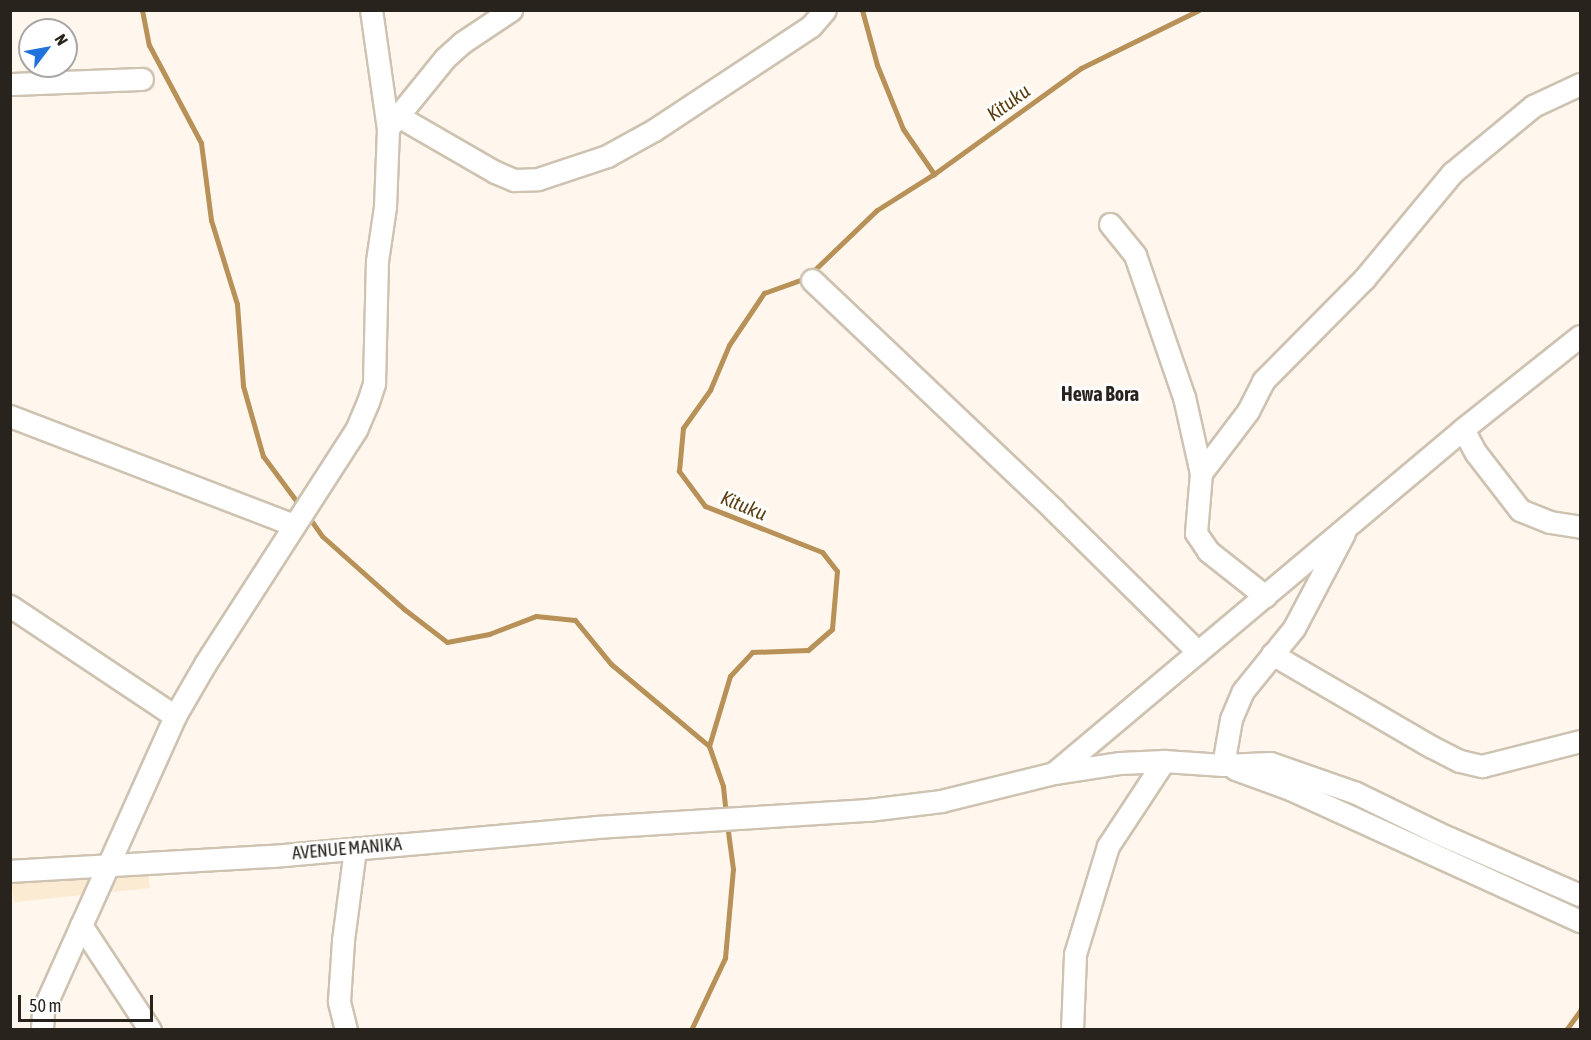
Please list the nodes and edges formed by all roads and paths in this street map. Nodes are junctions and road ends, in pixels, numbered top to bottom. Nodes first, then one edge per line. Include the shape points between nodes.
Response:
1 (371, 10) edge
2 (511, 10) edge
3 (825, 10) edge
4 (142, 79) dead end
5 (10, 84) edge
6 (1581, 84) edge
7 (393, 122) junction
8 (1110, 224) dead end
9 (812, 280) dead end
10 (1581, 336) edge
11 (10, 416) edge
12 (1463, 429) junction
13 (1201, 473) junction
14 (1349, 524) junction
15 (294, 525) junction
16 (1581, 527) edge
17 (1265, 596) junction
18 (10, 606) edge
19 (1198, 652) junction
20 (1272, 654) junction
21 (175, 716) junction
22 (1581, 741) edge
23 (1164, 761) junction
24 (1223, 765) junction
25 (1054, 773) junction
26 (355, 849) junction
27 (110, 866) junction
28 (10, 871) edge
29 (1581, 895) edge
30 (1581, 921) edge
31 (81, 925) junction
32 (42, 1029) edge
33 (150, 1029) edge
34 (346, 1029) edge
35 (1072, 1029) edge

1 - 7 street
2 - 7 street via 445,57
3 - 7 street via 811,26 654,130 607,156 538,179 514,180
4 - 5 street
6 - 13 street via 1533,106 1452,173 1364,279 1263,381 1248,411
7 - 15 street via 377,261 374,383 356,430
8 - 13 street via 1135,255 1152,298 1184,397
9 - 19 street
10 - 12 street
11 - 15 street
12 - 14 street
12 - 16 street via 1476,453 1520,510 1550,522
13 - 17 street via 1196,533 1208,551
14 - 17 street
14 - 20 street via 1294,628
15 - 21 street
17 - 19 street
18 - 21 street
19 - 25 street
20 - 22 street via 1460,760 1482,766
20 - 24 street via 1243,691 1231,719
21 - 27 street
23 - 24 street, AVENUE MANIKA
23 - 25 street, AVENUE MANIKA
23 - 35 street via 1108,846 1075,954
24 - 29 street via 1270,763 1356,793
24 - 30 street via 1290,789
25 - 26 street, AVENUE MANIKA via 941,801 868,810 596,827
26 - 27 street, AVENUE MANIKA
26 - 34 street via 339,1001
27 - 28 street, AVENUE MANIKA
27 - 31 street
31 - 32 street via 43,1010
31 - 33 street

